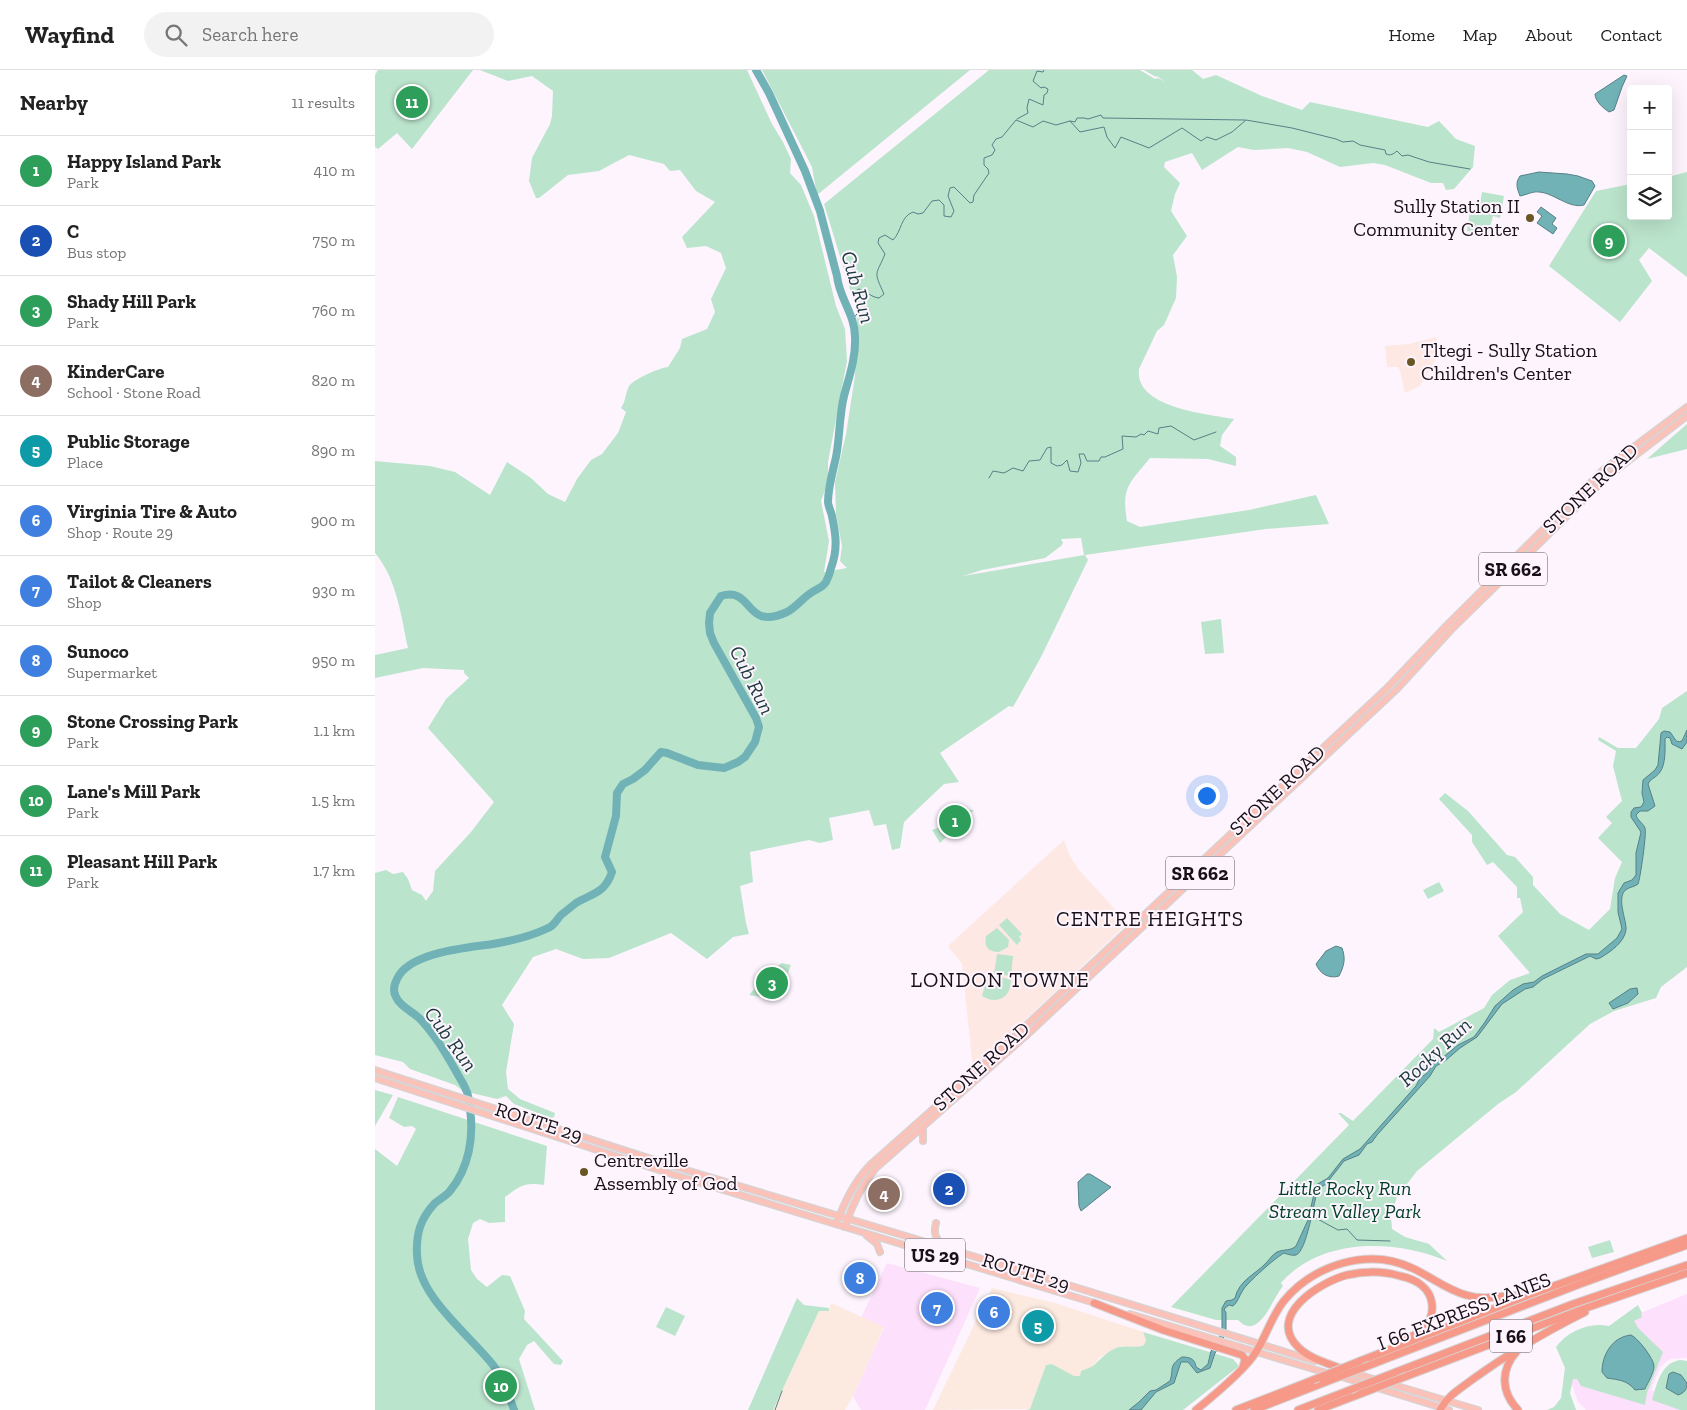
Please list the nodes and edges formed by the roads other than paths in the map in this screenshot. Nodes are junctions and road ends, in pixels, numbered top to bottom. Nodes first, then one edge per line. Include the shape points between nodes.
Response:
1 (1687, 407) edge
2 (1687, 416) edge
3 (375, 1070) edge
4 (375, 1078) edge
5 (923, 1127) junction
6 (923, 1141) dead end
7 (840, 1216) junction
8 (847, 1219) junction
9 (936, 1223) dead end
10 (836, 1224) junction
11 (845, 1227) junction
12 (861, 1232) junction
13 (1687, 1238) edge
14 (898, 1244) junction
15 (1687, 1246) edge
16 (946, 1248) junction
17 (1687, 1265) edge
18 (1687, 1273) edge
19 (1526, 1296) junction
20 (1617, 1297) junction
21 (1094, 1303) joint
22 (1260, 1344) junction
23 (1524, 1344) junction
24 (1228, 1347) junction
25 (1256, 1352) junction
26 (1378, 1354) junction
27 (1243, 1368) junction
28 (1340, 1368) junction
29 (1442, 1406) edge
30 (1196, 1410) edge
31 (1236, 1410) edge
32 (1254, 1410) edge
33 (1298, 1410) edge
34 (1318, 1410) edge
35 (1449, 1410) edge
36 (1478, 1410) edge
37 (1519, 1410) edge

1 - 7 main road, STONE ROAD / SR 662 via 1603,470 1386,689 1003,1047 870,1165 854,1184
2 - 5 main road, STONE ROAD / SR 662 via 1607,478 1451,630 1397,689
3 - 7 main road, ROUTE 29 / US 29
4 - 10 main road, ROUTE 29 / US 29
5 - 6 main road
5 - 8 main road, STONE ROAD / SR 662 via 876,1168
7 - 8 main road, ROUTE 29 / US 29
7 - 10 main road, STONE ROAD / SR 662
8 - 11 main road, STONE ROAD / SR 662
8 - 16 main road, ROUTE 29 / US 29
9 - 16 main road via 935,1236
10 - 11 main road, ROUTE 29 / US 29
11 - 12 main road, ROUTE 29 / US 29
12 - 14 main road, ROUTE 29 / US 29
12 - 14 main road via 877,1244 880,1252 885,1246
13 - 19 highway, I 66
14 - 21 main road, ROUTE 29 / US 29
15 - 32 highway, I 66 EXPRESS LANES, bridge
16 - 22 main road, ROUTE 29 / US 29
17 - 33 highway, I 66 EXPRESS LANES, bridge via 1565,1307
18 - 20 highway, I 66
19 - 22 highway via 1472,1297 1400,1263 1382,1259 1356,1260 1324,1270 1293,1292 1274,1316
19 - 26 highway, I 66
20 - 23 highway
20 - 34 highway, I 66, bridge
21 - 24 highway via 1163,1330
22 - 25 highway
22 - 28 main road, ROUTE 29 / US 29
23 - 29 highway via 1497,1361
23 - 37 highway via 1509,1360 1504,1375 1508,1398
24 - 25 main road, ROUTE 29 / US 29
24 - 27 highway via 1244,1356
25 - 27 highway
25 - 29 main road, ROUTE 29 / US 29
26 - 28 highway via 1426,1325 1433,1310 1429,1294 1416,1281 1383,1272 1359,1273 1336,1279 1301,1301 1291,1314 1289,1325 1291,1339 1299,1349
26 - 31 highway, I 66, bridge
27 - 30 highway
28 - 29 main road, ROUTE 29 / US 29
29 - 35 main road, ROUTE 29 / US 29
29 - 36 main road, ROUTE 29 / US 29

